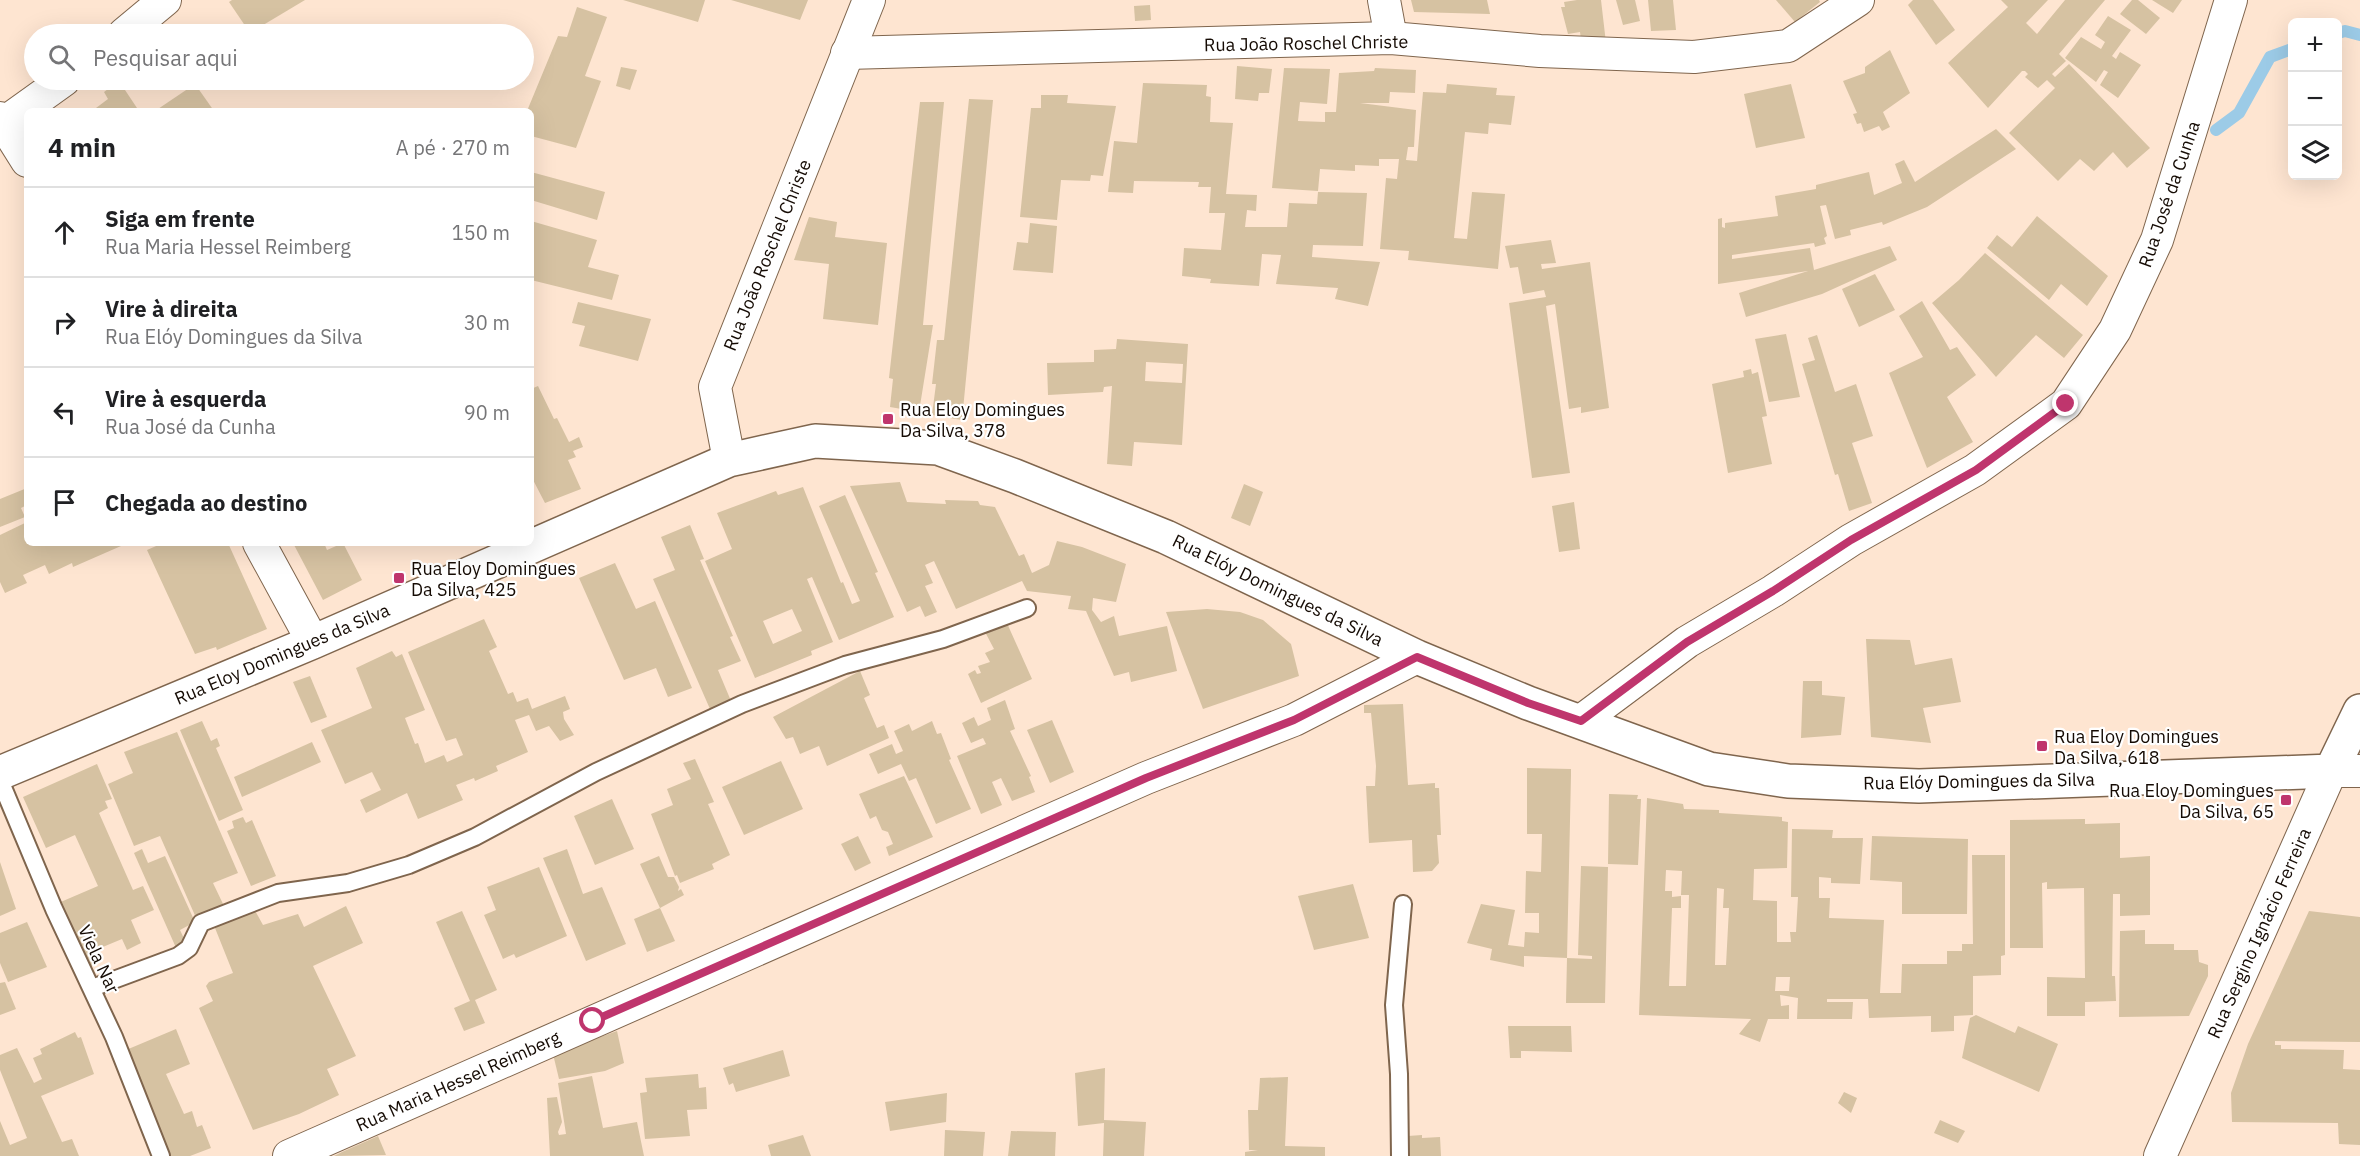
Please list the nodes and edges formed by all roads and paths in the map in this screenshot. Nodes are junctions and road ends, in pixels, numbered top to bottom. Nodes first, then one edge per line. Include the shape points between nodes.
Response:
1 (165, 0) edge
2 (869, 0) edge
3 (1384, 0) edge
4 (1858, 0) edge
5 (2231, 0) edge
6 (136, 24) edge
7 (1391, 38) junction
8 (847, 53) junction
9 (49, 90) edge
10 (1, 122) edge
11 (24, 156) edge
12 (729, 460) junction
13 (534, 545) edge
14 (261, 546) edge
15 (532, 546) edge
16 (1027, 608) dead end
17 (313, 642) junction
18 (1417, 657) junction
19 (2360, 711) edge
20 (1581, 721) junction
21 (2346, 771) edge
22 (0, 773) edge
23 (0, 780) edge
24 (1403, 904) dead end
25 (92, 988) junction
26 (161, 1156) edge
27 (289, 1156) edge
28 (1400, 1156) edge
29 (2160, 1156) edge

1 - 6 street
2 - 8 street, Rua João Roschel Christe
3 - 7 street
4 - 7 street, Rua João Roschel Christe via 1788,46 1694,57 1540,51
5 - 20 street, Rua José da Cunha via 2157,240 2115,330 2066,404 1976,470 1851,540 1687,642
7 - 8 street, Rua João Roschel Christe
8 - 12 street, Rua João Roschel Christe via 715,387
9 - 10 street
10 - 11 street
12 - 13 main road, Rua Eloy Domingues da Silva
12 - 18 main road, Rua Elóy Domingues da Silva via 814,441 938,448 1166,537
14 - 17 street
15 - 17 main road, Rua Eloy Domingues da Silva
16 - 25 lane via 943,639 845,665 742,704 596,772 475,837 409,865 348,883 278,893 232,909 201,923 189,948 178,956
17 - 22 main road, Rua Eloy Domingues da Silva
18 - 20 main road, Rua Elóy Domingues da Silva
18 - 27 street, Rua Maria Hessel Reimberg via 1294,720 1146,778
19 - 21 main road, Rua Sergino Ignácio Ferreira
20 - 21 main road, Rua Elóy Domingues da Silva via 1708,769 1788,781 1919,786
21 - 29 street, Rua Sergino Ignácio Ferreira
23 - 25 lane, Viela Nar
24 - 28 lane via 1394,1005
25 - 26 lane, Viela Nar

